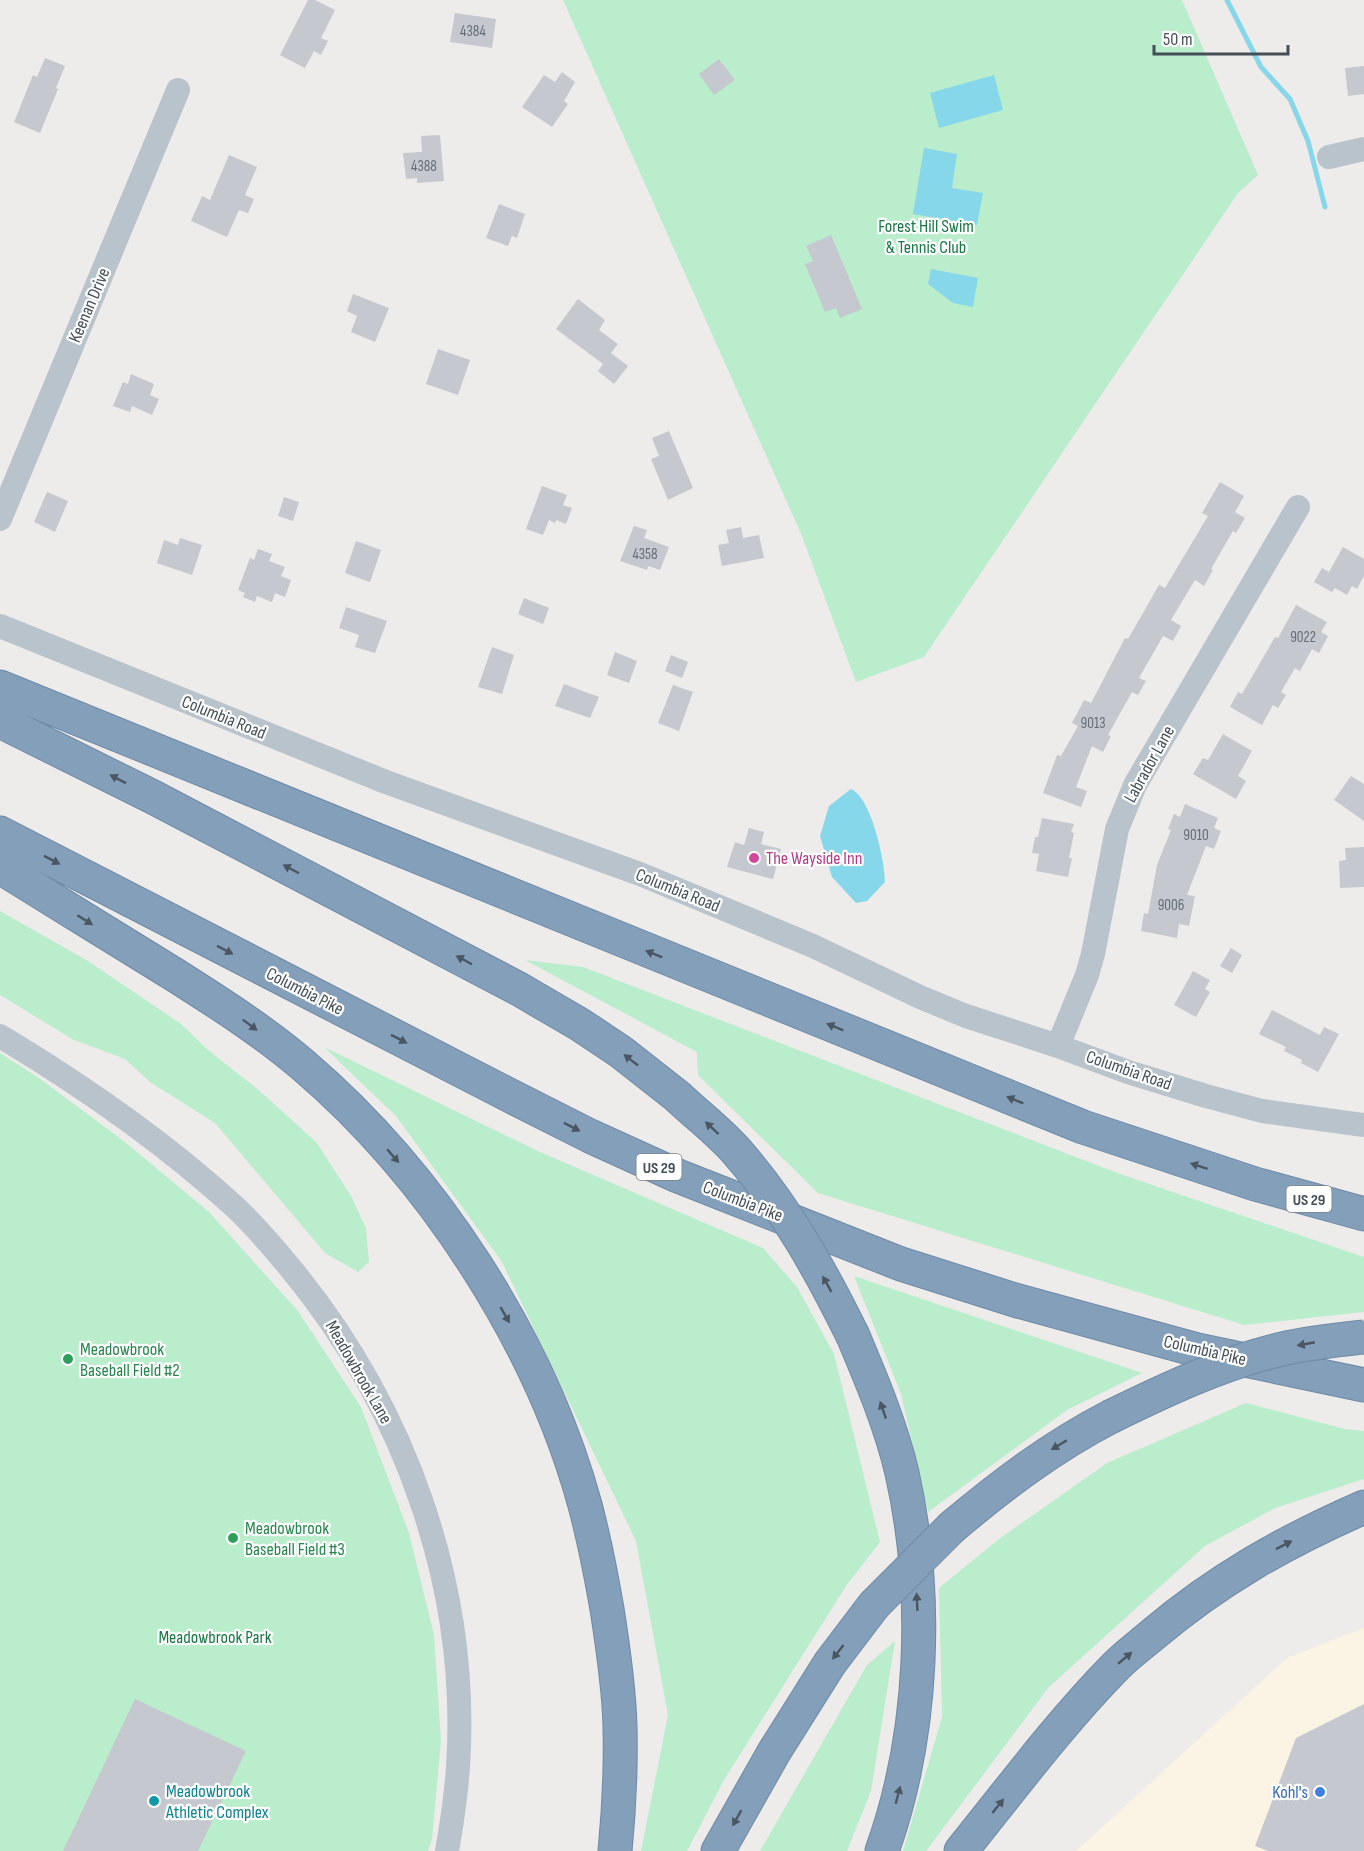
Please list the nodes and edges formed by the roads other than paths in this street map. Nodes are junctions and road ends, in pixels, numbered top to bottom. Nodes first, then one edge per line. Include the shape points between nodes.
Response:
1 (178, 90) dead end
2 (1364, 150) edge
3 (1329, 157) dead end
4 (1299, 507) dead end
5 (0, 519) edge
6 (0, 626) edge
7 (0, 687) edge
8 (0, 721) edge
9 (0, 834) edge
10 (0, 867) edge
11 (0, 1036) edge
12 (1058, 1046) junction
13 (1364, 1125) edge
14 (1255, 1184) junction
15 (1364, 1205) edge
16 (1364, 1214) edge
17 (1364, 1337) edge
18 (1364, 1385) edge
19 (1364, 1507) edge
20 (447, 1851) edge
21 (615, 1851) edge
22 (718, 1851) edge
23 (882, 1851) edge
24 (961, 1851) edge

1 - 5 street, Keenan Drive
2 - 3 street
4 - 12 street, Labrador Lane via 1135,785 1117,829 1087,975
6 - 12 street, Columbia Road via 386,782 640,873 813,946 920,997
14 -> 7 highway, US 29 via 1083,1127
23 -> 8 highway, bridge via 914,1717 919,1626 914,1539 902,1473 883,1409 853,1336 802,1239 767,1188 736,1151 677,1096 579,1024 153,796
9 -> 18 highway, Columbia Pike / US 29 via 505,1094 678,1176 901,1263 1018,1301 1197,1350
10 -> 21 highway via 237,1015 301,1064 352,1110 394,1156 473,1261 537,1379 585,1505 614,1651 620,1724
11 - 20 street, Meadowbrook Lane via 111,1108 235,1207 314,1298 375,1392 428,1519 451,1622 458,1765
12 - 13 street, Columbia Road via 1128,1072 1239,1105
14 - 15 highway
14 - 16 highway, US 29
17 -> 22 highway, bridge via 1280,1350 1158,1394 1049,1452 1001,1486 952,1527 874,1605 830,1663
24 -> 19 highway via 1117,1665 1219,1583 1258,1559

